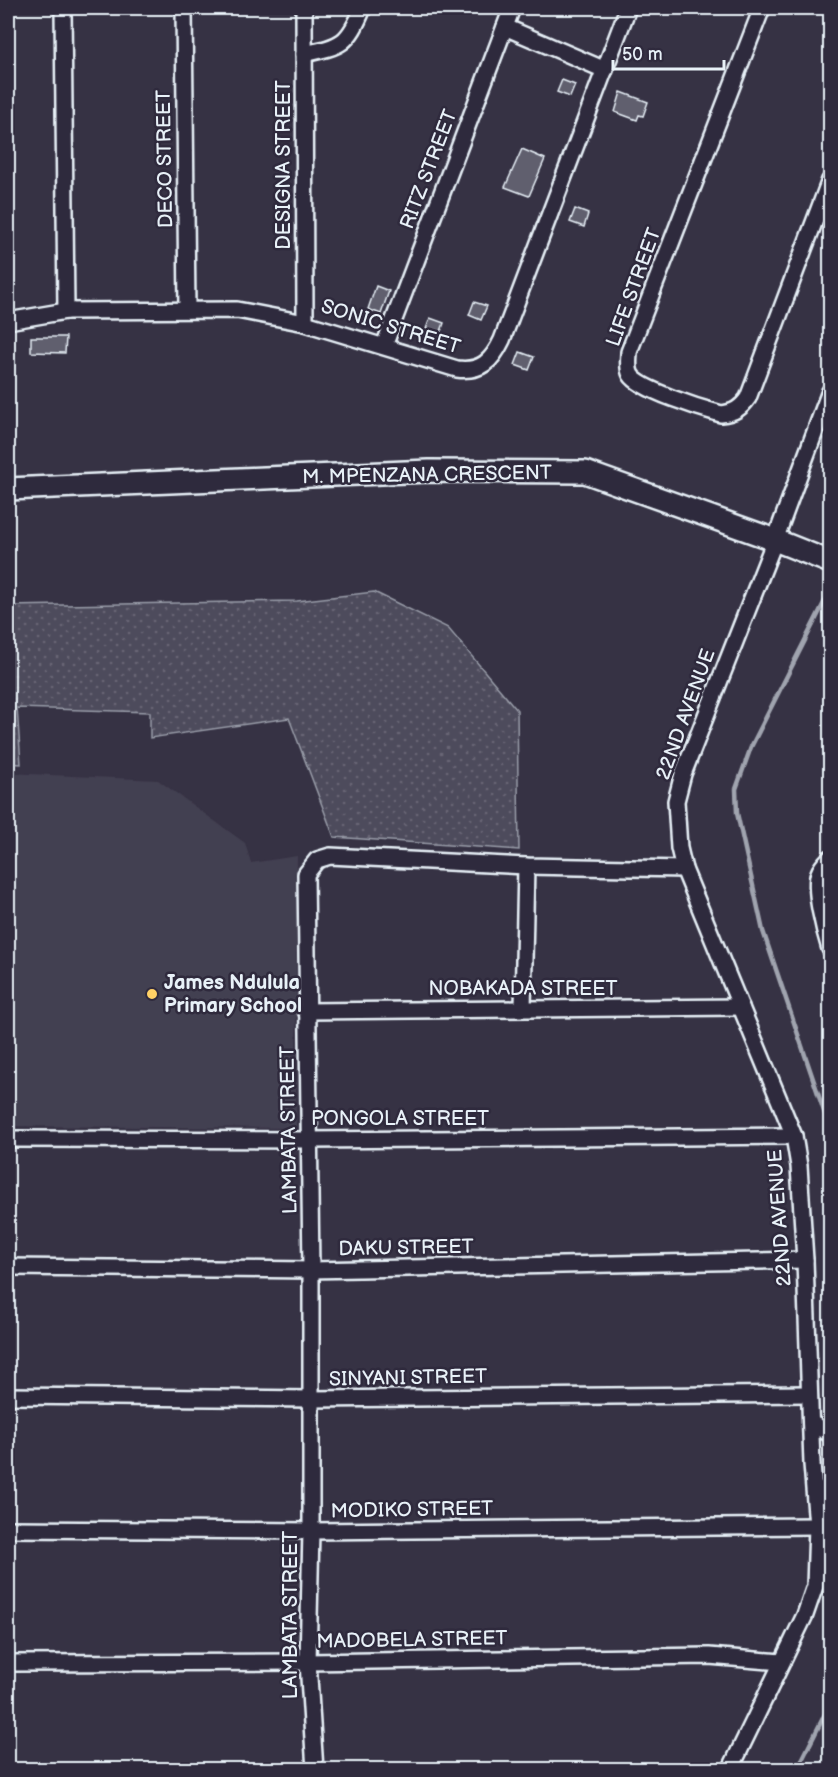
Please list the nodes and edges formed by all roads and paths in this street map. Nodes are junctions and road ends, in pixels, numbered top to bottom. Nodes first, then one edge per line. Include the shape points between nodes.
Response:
1 (63, 8) edge
2 (184, 8) edge
3 (304, 8) edge
4 (363, 8) edge
5 (512, 8) edge
6 (628, 8) edge
7 (762, 8) edge
8 (505, 27) junction
9 (304, 54) junction
10 (605, 70) junction
11 (831, 180) edge
12 (187, 310) junction
13 (66, 311) junction
14 (8, 321) edge
15 (306, 323) junction
16 (384, 346) junction
17 (831, 391) edge
18 (8, 489) edge
19 (775, 540) junction
20 (831, 562) edge
21 (831, 858) edge
22 (526, 866) junction
23 (684, 869) junction
24 (831, 949) edge
25 (741, 1007) junction
26 (524, 1008) junction
27 (306, 1011) junction
28 (794, 1136) junction
29 (8, 1139) edge
30 (310, 1140) junction
31 (805, 1260) junction
32 (8, 1267) edge
33 (311, 1270) junction
34 (810, 1394) junction
35 (8, 1396) edge
36 (310, 1399) junction
37 (811, 1423) junction
38 (831, 1434) edge
39 (831, 1484) edge
40 (815, 1499) junction
41 (817, 1526) junction
42 (8, 1529) edge
43 (311, 1531) junction
44 (308, 1662) junction
45 (781, 1662) junction
46 (8, 1663) edge
47 (315, 1770) edge
48 (730, 1770) edge

1 - 13 street
2 - 12 street, DECO STREET
3 - 9 street, DESIGNA STREET
4 - 9 street via 345,40 334,47
5 - 8 street, RITZ STREET
6 - 10 street, SONIC STREET
7 - 11 street, LIFE STREET via 629,352 628,366 637,382 721,414 742,406
8 - 10 street
8 - 16 street, RITZ STREET
9 - 15 street, DESIGNA STREET
10 - 16 street, SONIC STREET via 493,357 482,367 466,370
12 - 13 street, SONIC STREET
12 - 15 street, SONIC STREET via 237,310
13 - 14 street, SONIC STREET
15 - 16 street, SONIC STREET
17 - 19 street, 22ND AVENUE
18 - 19 main road, M. MPENZANA CRESCENT via 429,471 585,472
19 - 20 main road, M. MPENZANA CRESCENT
19 - 23 street, 22ND AVENUE via 683,774 676,801
21 - 24 street via 818,878
22 - 23 street, LAMBATA STREET
22 - 26 street
22 - 27 street, LAMBATA STREET via 330,856 317,860 305,879
23 - 25 street, 22ND AVENUE
25 - 26 street, NOBAKADA STREET
25 - 28 street, 22ND AVENUE
26 - 27 street, NOBAKADA STREET
27 - 30 street, LAMBATA STREET
28 - 30 street, PONGOLA STREET
28 - 31 street, 22ND AVENUE
29 - 30 street, PONGOLA STREET
30 - 33 street, LAMBATA STREET
31 - 33 street, DAKU STREET
31 - 34 street, 22ND AVENUE
32 - 33 street, DAKU STREET
33 - 36 street, LAMBATA STREET
34 - 36 street, SINYANI STREET
34 - 37 street, 22ND AVENUE
35 - 36 street, SINYANI STREET
36 - 43 street, LAMBATA STREET
37 - 38 street
37 - 40 street, 22ND AVENUE
39 - 40 street
40 - 41 street, 22ND AVENUE
41 - 43 street, MODIKO STREET
41 - 45 street, 22ND AVENUE via 815,1586
42 - 43 street, MODIKO STREET
43 - 44 street, LAMBATA STREET
44 - 45 street, MADOBELA STREET via 699,1656
44 - 46 street, MADOBELA STREET
44 - 47 street, LAMBATA STREET
45 - 48 street, 22ND AVENUE

